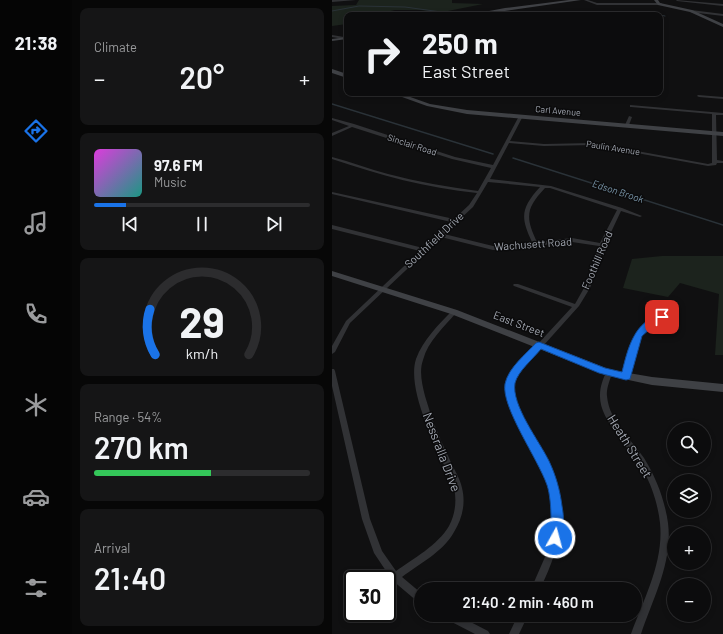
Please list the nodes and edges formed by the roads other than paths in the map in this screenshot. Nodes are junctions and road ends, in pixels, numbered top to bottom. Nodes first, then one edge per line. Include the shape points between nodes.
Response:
1 (332, 0) edge
2 (355, 0) edge
3 (579, 0) edge
4 (585, 0) edge
5 (656, 0) edge
6 (677, 0) edge
7 (686, 0) edge
8 (560, 1) edge
9 (661, 4) junction
10 (723, 5) edge
11 (691, 11) junction
12 (489, 12) edge
13 (723, 15) edge
14 (723, 26) edge
15 (332, 36) edge
16 (344, 38) edge
17 (344, 38) edge
18 (332, 40) edge
19 (332, 71) edge
20 (344, 75) edge
21 (404, 96) edge
22 (699, 96) dead end
23 (723, 98) edge
24 (631, 106) dead end
25 (714, 113) junction
26 (723, 114) edge
27 (521, 116) junction
28 (630, 117) dead end
29 (332, 119) edge
30 (353, 125) junction
31 (627, 126) junction
32 (715, 133) junction
33 (723, 134) edge
34 (332, 135) edge
35 (507, 142) junction
36 (332, 158) edge
37 (715, 161) junction
38 (723, 162) edge
39 (494, 167) junction
40 (487, 180) junction
41 (544, 186) junction
42 (479, 192) junction
43 (332, 193) edge
44 (620, 209) junction
45 (640, 216) dead end
46 (455, 221) junction
47 (332, 227) edge
48 (441, 235) junction
49 (535, 243) junction
50 (602, 245) junction
51 (424, 250) junction
52 (332, 273) edge
53 (516, 285) dead end
54 (382, 289) junction
55 (576, 306) junction
56 (672, 311) dead end
57 (454, 312) junction
58 (539, 345) junction
59 (332, 352) edge
60 (332, 371) edge
61 (609, 373) junction
62 (626, 376) junction
63 (723, 388) edge
64 (391, 570) edge
65 (396, 575) edge
66 (396, 577) edge
67 (538, 582) edge
68 (414, 593) edge
69 (461, 622) edge
70 (520, 622) edge
71 (485, 634) edge
72 (514, 634) edge
73 (636, 634) edge

1 - 2 street
3 - 8 street
4 - 9 street via 598,4
5 - 9 street
6 - 7 street
7 - 10 street
8 - 12 street
9 - 11 street
11 - 13 street
11 - 14 street
15 - 16 street
17 - 18 street
19 - 20 street
21 - 27 street, Carl Avenue via 449,109
22 - 23 street
24 - 25 street
25 - 26 street
25 - 32 street
27 - 31 street, Carl Avenue
27 - 35 street, Southfield Drive
28 - 31 street
29 - 30 street, Sinclair Road
30 - 34 street
30 - 39 street, Sinclair Road via 454,158
31 - 32 street, Carl Avenue
32 - 33 street, Carl Avenue
32 - 37 street
35 - 37 street, Paulin Avenue via 544,145 593,144 708,165 714,164
35 - 39 street, Southfield Drive
36 - 42 street via 371,172 460,191
37 - 38 street, Paulin Avenue
39 - 40 street, Southfield Drive
40 - 41 street
40 - 42 street, Southfield Drive
41 - 44 street
41 - 49 street via 533,197 526,216 526,224
42 - 46 street, Southfield Drive via 471,206
43 - 46 street
44 - 45 street
44 - 50 street, Foothill Road
46 - 48 street, Southfield Drive
47 - 51 street
48 - 49 street, Wachusett Road via 493,248
48 - 51 street, Southfield Drive
49 - 50 street, Wachusett Road via 572,240
50 - 55 street, Foothill Road via 587,288
51 - 54 street, Southfield Drive
52 - 54 street, East Street
53 - 55 street
54 - 57 street, East Street
54 - 59 street, Southfield Drive via 348,322
55 - 58 street, Foothill Road
56 - 62 street via 646,326 638,335
57 - 58 street, East Street
57 - 65 street, Nessralla Drive via 426,346 419,362 417,378 423,402 458,488 459,512 454,527 443,541
58 - 61 street, East Street
58 - 67 street, Foothill Road via 514,374 509,389 519,416 544,463 556,499 558,518 555,538 549,560
60 - 64 street via 366,519 378,553
61 - 62 street, East Street
61 - 73 street, Heath Street via 604,387 604,402 615,425 646,468 664,524 659,570
62 - 63 street, East Street
66 - 68 street
69 - 71 street
70 - 72 street

